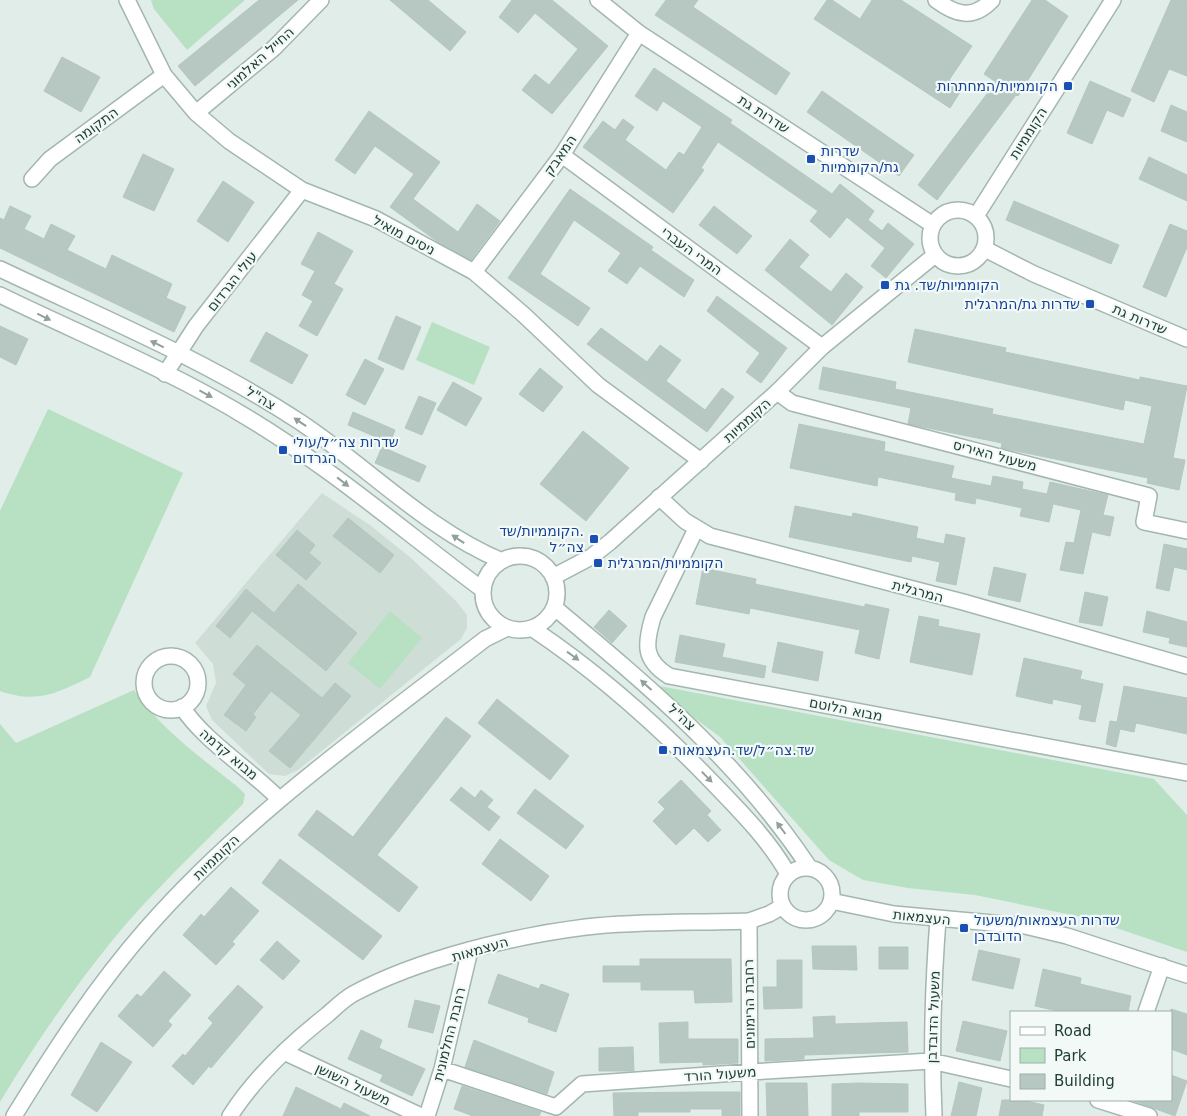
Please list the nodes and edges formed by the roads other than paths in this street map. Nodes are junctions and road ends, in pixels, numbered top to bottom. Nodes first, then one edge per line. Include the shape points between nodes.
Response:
1 (127, 0) edge
2 (321, 0) edge
3 (598, 0) edge
4 (936, 0) edge
5 (992, 0) edge
6 (1113, 0) edge
7 (639, 32) junction
8 (164, 75) junction
9 (196, 113) junction
10 (562, 155) junction
11 (32, 179) dead end
12 (302, 190) junction
13 (976, 216) junction
14 (933, 224) junction
15 (984, 249) junction
16 (935, 255) junction
17 (0, 269) edge
18 (474, 272) junction
19 (0, 295) edge
20 (1187, 340) edge
21 (822, 347) junction
22 (178, 353) junction
23 (165, 374) junction
24 (777, 392) junction
25 (701, 461) junction
26 (659, 497) junction
27 (696, 529) junction
28 (1187, 531) edge
29 (502, 560) junction
30 (553, 576) junction
31 (483, 590) junction
32 (486, 608) junction
33 (555, 608) junction
34 (507, 628) junction
35 (533, 629) junction
36 (472, 649) junction
37 (1187, 666) edge
38 (182, 707) dead end
39 (1187, 773) edge
40 (280, 799) junction
41 (809, 868) junction
42 (788, 874) junction
43 (832, 901) junction
44 (783, 906) junction
45 (938, 918) junction
46 (749, 921) junction
47 (470, 950) junction
48 (1162, 966) junction
49 (1187, 974) edge
50 (1146, 1011) edge
51 (284, 1052) junction
52 (931, 1061) junction
53 (442, 1069) junction
54 (750, 1072) junction
55 (1010, 1080) edge
56 (1100, 1101) edge
57 (1112, 1106) edge
58 (14, 1116) edge
59 (230, 1116) edge
60 (421, 1116) edge
61 (427, 1116) edge
62 (750, 1116) edge
63 (934, 1116) edge
64 (1149, 1116) edge

1 - 8 street, ניסים מואיל
2 - 9 street, החייל האלמוני via 274,48
3 - 7 street, שדרות גת
4 - 5 street via 948,9 971,14
6 - 13 street, הקוממיות
7 - 10 street, המאבק
7 - 14 street, שדרות גת
8 - 9 street, ניסים מואיל
8 - 11 street, התקומה via 50,159
9 - 12 street, ניסים מואיל via 229,141
10 - 18 street, המאבק
10 - 21 street, המרי העברי
12 - 18 street, ניסים מואיל via 376,219
12 - 22 street, עולי הגרדום
13 - 14 street via 952,210
13 - 15 street via 986,231
14 - 16 street via 930,242
15 - 16 street via 973,263 960,267 946,264
15 - 20 street, שדרות גת
16 - 21 street, הקוממיות
22 -> 17 street, צה"ל
18 - 25 street, ניסים מואיל via 598,385
19 -> 23 street, צה"ל
21 - 24 street, הקוממיות
22 - 23 street, עולי הגרדום
29 -> 22 street, צה"ל via 458,540 343,452 264,399
23 -> 31 street, צה"ל via 287,442
24 - 25 street, הקוממיות
24 - 28 street, משעול האיריס via 792,404 1149,496 1144,522
25 - 26 street, הקוממיות
26 - 27 street, המרגלית
26 - 30 street, הקוממיות via 591,557
27 - 37 street, המרגלית via 710,536 963,602
27 - 39 street, מבוא הלוטם via 652,616 648,632 649,658 669,676
29 - 30 street via 516,556 531,558 544,565
29 - 31 street via 489,573
30 - 33 street via 558,592
31 - 32 street
32 - 34 street via 491,617
32 - 36 street, הקוממיות via 485,626
33 - 35 street via 542,624
41 -> 33 street, צה"ל via 773,817 701,736
34 - 35 street via 516,631
34 - 36 street, הקוממיות
35 -> 42 street, צה"ל via 582,663 684,754 769,844
36 - 40 street, הקוממיות
38 - 40 street, מבוא קדמה via 198,729
40 - 58 street, הקוממיות via 178,894 125,954 58,1044
41 - 42 street
41 - 43 street via 823,873 828,879
42 - 44 street via 781,886
43 - 44 street via 819,917 805,920 792,916
43 - 45 street, העצמאות via 894,914
44 - 46 street, העצמאות
45 - 48 street, העצמאות via 1025,926
45 - 52 street, משעול הדובדבן
46 - 47 street, העצמאות via 586,927 520,937
46 - 54 street, רחבת הרימונים
47 - 51 street, העצמאות via 396,975 352,995
47 - 53 street, רחבת החלמונית
48 - 49 street, העצמאות
48 - 50 street
51 - 59 street, העצמאות via 254,1082
51 - 60 street, משעול השושן
52 - 54 street, משעול הורד
52 - 55 street, משעול הורד
52 - 63 street, משעול הדובדבן
53 - 54 street, משעול הורד via 556,1107 582,1084
53 - 61 street, רחבת החלמונית
54 - 62 street, רחבת הרימונים
56 - 57 street
57 - 64 street

